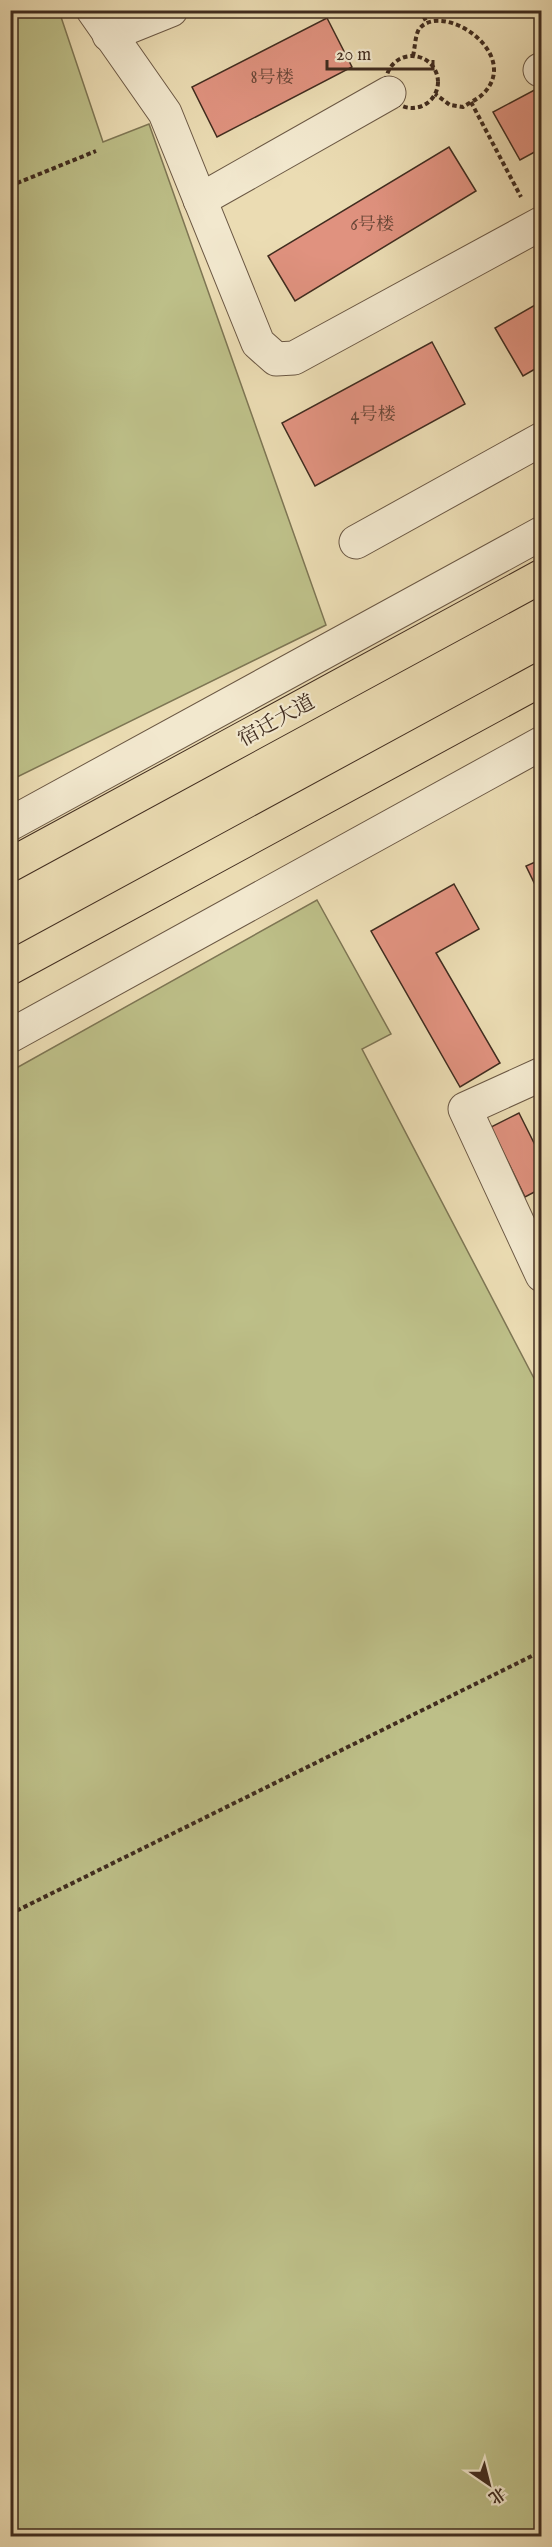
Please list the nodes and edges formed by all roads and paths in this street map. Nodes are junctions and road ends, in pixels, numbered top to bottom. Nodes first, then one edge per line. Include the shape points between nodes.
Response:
1 (171, 10) edge
2 (420, 10) edge
3 (426, 21) junction
4 (101, 23) edge
5 (413, 56) dead end
6 (389, 93) dead end
7 (435, 94) dead end
8 (471, 102) junction
9 (96, 151) dead end
10 (10, 186) edge
11 (200, 200) junction
12 (539, 224) edge
13 (542, 439) edge
14 (542, 533) edge
15 (356, 542) dead end
16 (542, 576) edge
17 (542, 679) edge
18 (542, 743) edge
19 (10, 824) edge
20 (10, 865) edge
21 (10, 968) edge
22 (10, 1035) edge
23 (542, 1074) edge
24 (542, 1275) edge
25 (542, 1651) edge
26 (10, 1914) edge

1 - 4 lane
2 - 3 path
3 - 5 path via 419,29
3 - 8 path via 448,17 461,21 487,44 495,68 490,84
4 - 11 lane via 165,113
6 - 11 lane
7 - 8 path via 450,105 463,107
8 - 12 path
9 - 10 path
11 - 12 lane via 258,343 276,360 294,358
13 - 15 lane
14 - 19 lane
16 - 20 main road, 宿迁大道
17 - 21 main road
18 - 22 lane
23 - 24 lane via 465,1109
25 - 26 path

